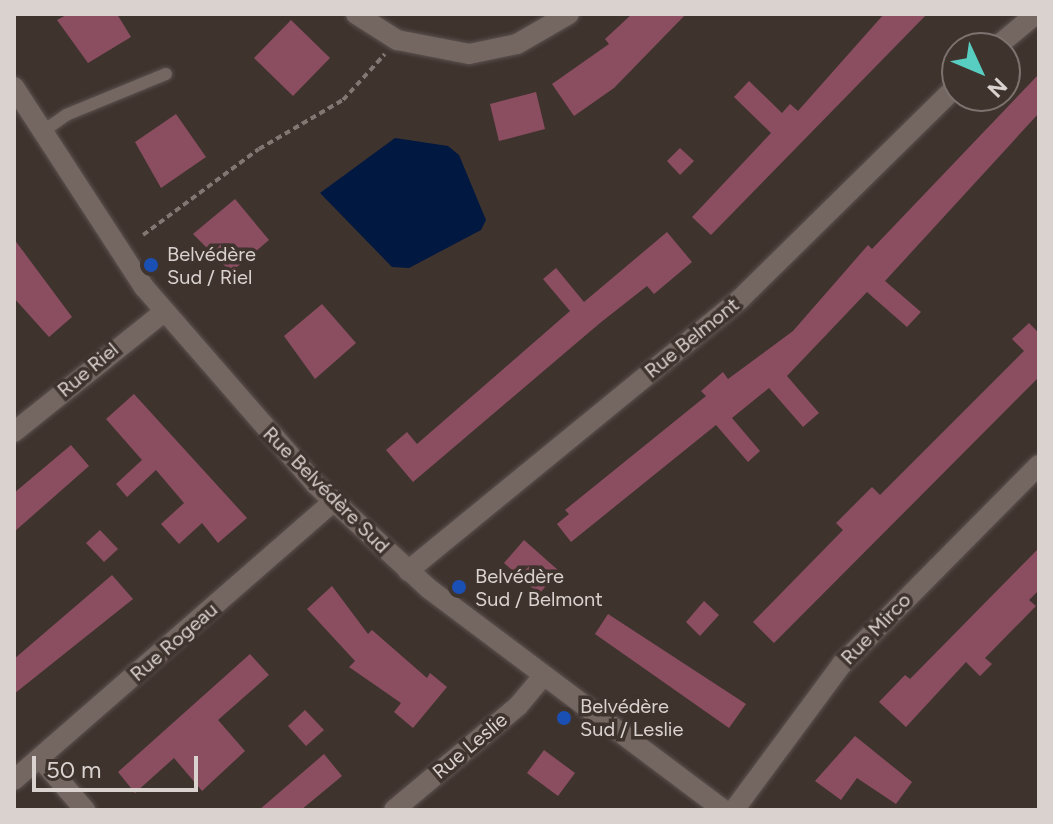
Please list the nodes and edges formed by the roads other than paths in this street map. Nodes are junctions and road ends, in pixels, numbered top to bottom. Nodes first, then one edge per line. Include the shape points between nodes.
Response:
1 (356, 14) edge
2 (569, 14) edge
3 (1036, 14) edge
4 (1014, 32) edge
5 (166, 74) dead end
6 (15, 89) edge
7 (941, 102) edge
8 (42, 132) junction
9 (164, 312) junction
10 (14, 432) edge
11 (1039, 465) edge
12 (333, 502) junction
13 (408, 571) junction
14 (542, 677) junction
15 (40, 758) junction
16 (14, 780) edge
17 (85, 810) edge
18 (394, 810) edge
19 (724, 810) edge
20 (734, 810) edge

1 - 2 street via 397,40 445,53 494,50 540,34
3 - 4 street
5 - 8 lane via 66,115
6 - 8 street, Rue Belvédère Sud
7 - 13 street, Rue Belmont via 739,300
8 - 9 street, Rue Belvédère Sud
9 - 10 street, Rue Riel
9 - 12 street, Rue Belvédère Sud
11 - 20 street, Rue Mirco via 842,664
12 - 13 street, Rue Belvédère Sud
12 - 15 street, Rue Rogeau
13 - 14 street, Rue Belvédère Sud
14 - 18 street, Rue Leslie via 518,706
14 - 19 street, Rue Belvédère Sud
15 - 16 street, Rue Rogeau
15 - 17 street

